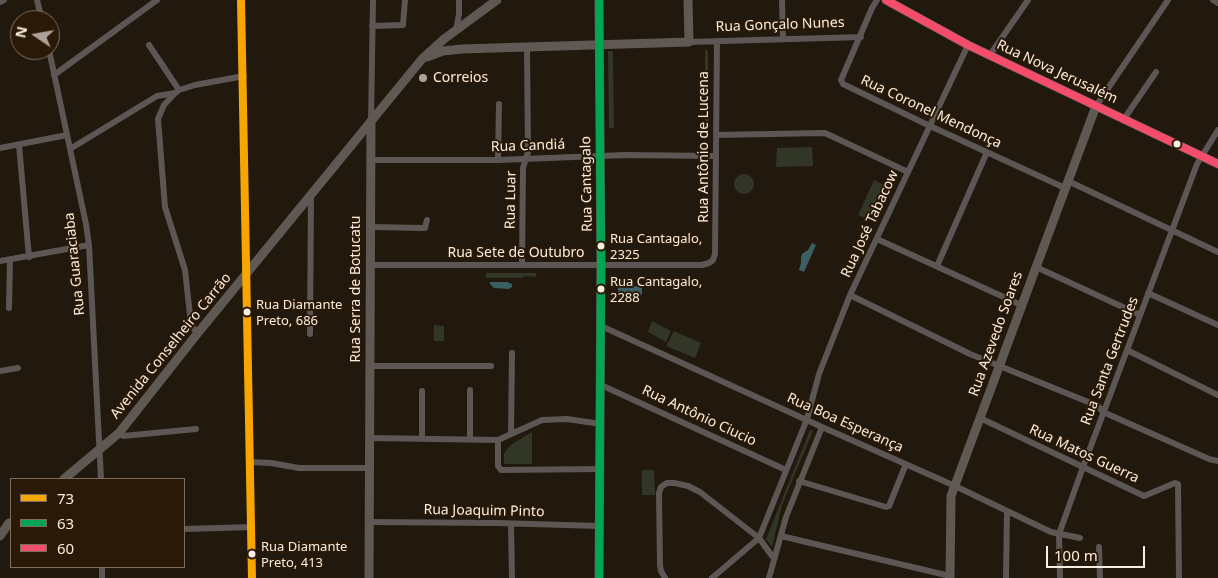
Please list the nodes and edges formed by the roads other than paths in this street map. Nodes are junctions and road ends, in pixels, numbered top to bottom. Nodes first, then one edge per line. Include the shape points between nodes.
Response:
1 (4, 0) edge
2 (157, 0) edge
3 (242, 0) edge
4 (373, 0) edge
5 (405, 0) edge
6 (459, 0) edge
7 (599, 0) edge
8 (688, 0) edge
9 (782, 0) edge
10 (884, 0) edge
11 (1028, 0) edge
12 (1168, 0) edge
13 (1213, 0) edge
14 (0, 2) edge
15 (492, 2) edge
16 (1218, 3) edge
17 (372, 26) junction
18 (456, 31) junction
19 (861, 37) junction
20 (689, 39) junction
21 (783, 39) junction
22 (717, 41) junction
23 (149, 45) dead end
24 (600, 45) junction
25 (968, 45) junction
26 (527, 46) junction
27 (462, 49) junction
28 (990, 56) junction
29 (422, 59) junction
30 (51, 60) edge
31 (1156, 72) dead end
32 (54, 75) junction
33 (244, 76) junction
34 (177, 91) junction
35 (498, 104) dead end
36 (1096, 106) junction
37 (1124, 119) junction
38 (371, 121) junction
39 (930, 126) junction
40 (1218, 130) edge
41 (67, 135) junction
42 (716, 135) junction
43 (19, 145) junction
44 (0, 148) edge
45 (70, 149) junction
46 (987, 152) junction
47 (716, 156) junction
48 (1201, 156) junction
49 (600, 157) junction
50 (370, 160) junction
51 (498, 160) junction
52 (526, 160) junction
53 (1218, 164) edge
54 (908, 172) junction
55 (1066, 184) junction
56 (311, 194) junction
57 (427, 220) dead end
58 (370, 227) junction
59 (1171, 229) junction
60 (877, 239) junction
61 (89, 245) junction
62 (1218, 252) edge
63 (715, 254) joint
64 (29, 257) junction
65 (10, 260) junction
66 (0, 262) edge
67 (370, 265) junction
68 (522, 265) junction
69 (602, 265) junction
70 (937, 266) junction
71 (1036, 267) junction
72 (248, 272) junction
73 (1148, 293) junction
74 (850, 295) junction
75 (1021, 306) junction
76 (9, 308) dead end
77 (1140, 315) junction
78 (1218, 325) edge
79 (601, 326) junction
80 (197, 334) junction
81 (310, 334) dead end
82 (1127, 350) junction
83 (512, 353) dead end
84 (370, 366) junction
85 (491, 366) dead end
86 (999, 367) junction
87 (18, 368) dead end
88 (0, 371) edge
89 (602, 385) junction
90 (470, 390) dead end
91 (422, 391) dead end
92 (1218, 395) edge
93 (1103, 412) junction
94 (980, 418) junction
95 (807, 419) junction
96 (601, 424) junction
97 (822, 427) junction
98 (196, 430) dead end
99 (118, 433) junction
100 (511, 434) junction
101 (370, 438) junction
102 (422, 439) junction
103 (470, 439) junction
104 (498, 440) junction
105 (100, 449) junction
106 (1218, 461) edge
107 (251, 462) junction
108 (906, 464) junction
109 (1083, 467) junction
110 (369, 468) junction
111 (600, 469) junction
112 (786, 470) junction
113 (65, 478) edge
114 (101, 478) edge
115 (799, 481) junction
116 (954, 486) junction
117 (1007, 511) junction
118 (10, 522) edge
119 (369, 522) junction
120 (512, 524) junction
121 (252, 526) junction
122 (599, 526) junction
123 (0, 528) edge
124 (185, 528) edge
125 (1059, 534) junction
126 (0, 536) edge
127 (781, 536) junction
128 (759, 538) junction
129 (1080, 538) dead end
130 (1099, 547) dead end
131 (775, 558) junction
132 (950, 577) edge
133 (252, 578) edge
134 (369, 578) edge
135 (512, 578) edge
136 (599, 578) edge
137 (664, 578) edge
138 (712, 578) edge
139 (769, 578) edge
140 (1006, 578) edge
141 (1060, 578) edge
142 (1100, 578) edge
143 (1179, 578) edge

1 - 14 street
2 - 32 street
3 - 33 street
4 - 17 street, Rua Serra de Botucatu
5 - 17 street via 403,25
6 - 18 street
7 - 24 street, Rua Cantagalo
8 - 20 street
9 - 21 street
10 - 19 street, Rua Coronel Mendonça
10 - 25 street, Rua Nova Jerusalém
11 - 28 street
12 - 36 street
13 - 16 street
15 - 18 street, Avenida Conselheiro Carrão
17 - 38 street, Rua Serra de Botucatu
18 - 27 street via 456,41
18 - 29 street, Avenida Conselheiro Carrão
19 - 21 street, Rua Gonçalo Nunes
19 - 39 street, Rua Coronel Mendonça via 841,82
20 - 22 street, Rua Gonçalo Nunes
20 - 24 street, Rua Gonçalo Nunes
21 - 22 street, Rua Gonçalo Nunes
22 - 42 street, Rua Antônio de Lucena
23 - 34 street
24 - 26 street, Rua Gonçalo Nunes
24 - 49 street, Rua Cantagalo
25 - 28 street, Rua Nova Jerusalém
25 - 39 street, Rua José Tabacow
26 - 27 street, Rua Gonçalo Nunes
26 - 52 street, Rua Luar
27 - 29 street via 443,51
28 - 36 street, Rua Nova Jerusalém
29 - 38 street, Avenida Conselheiro Carrão
30 - 32 street, Rua Guaraciaba
31 - 37 street
32 - 41 street, Rua Guaraciaba
33 - 34 street
33 - 72 street
34 - 45 street via 157,96
34 - 80 street via 164,105 158,119 163,194 185,270 191,324
35 - 51 street
36 - 37 street, Rua Nova Jerusalém
36 - 55 street, Rua Azevedo Soares
37 - 48 street, Rua Nova Jerusalém
38 - 50 street, Rua Serra de Botucatu
38 - 56 street, Avenida Conselheiro Carrão
39 - 46 street, Rua Coronel Mendonça
39 - 54 street, Rua José Tabacow
40 - 48 street, Rua Santa Gertrudes
41 - 43 street
41 - 45 street, Rua Guaraciaba
42 - 47 street, Rua Antônio de Lucena
42 - 54 street via 825,133
43 - 44 street
43 - 64 street
45 - 61 street, Rua Guaraciaba
46 - 55 street, Rua Coronel Mendonça
46 - 70 street
47 - 49 street, Rua Candiá
47 - 63 street, Rua Antônio de Lucena
48 - 53 street, Rua Nova Jerusalém
48 - 59 street, Rua Santa Gertrudes
49 - 52 street, Rua Candiá
49 - 69 street, Rua Cantagalo
50 - 51 street, Rua Candiá
50 - 58 street, Rua Serra de Botucatu
51 - 52 street, Rua Candiá
52 - 68 street, Rua Luar via 523,168
54 - 60 street, Rua José Tabacow
55 - 59 street, Rua Coronel Mendonça
55 - 71 street, Rua Azevedo Soares
56 - 72 street, Avenida Conselheiro Carrão
56 - 81 street
57 - 58 street via 425,228
58 - 67 street, Rua Serra de Botucatu
59 - 62 street, Rua Coronel Mendonça
59 - 73 street, Rua Santa Gertrudes
60 - 70 street
60 - 74 street, Rua José Tabacow
61 - 64 street
61 - 105 street, Rua Guaraciaba
63 - 69 street, Rua Sete de Outubro via 709,264 702,266
64 - 65 street
65 - 66 street
65 - 76 street
67 - 68 street, Rua Sete de Outubro
67 - 84 street, Rua Serra de Botucatu
68 - 69 street, Rua Sete de Outubro
69 - 79 street, Rua Cantagalo
70 - 75 street
71 - 75 street, Rua Azevedo Soares
71 - 77 street
72 - 80 street, Avenida Conselheiro Carrão
72 - 107 street
73 - 77 street, Rua Santa Gertrudes
73 - 78 street
74 - 86 street
74 - 95 street, Rua José Tabacow via 819,374
75 - 86 street, Rua Azevedo Soares
77 - 82 street, Rua Santa Gertrudes
79 - 89 street, Rua Cantagalo
79 - 95 street, Rua Boa Esperança
80 - 99 street, Avenida Conselheiro Carrão
82 - 92 street
82 - 93 street, Rua Santa Gertrudes
83 - 100 street
84 - 85 street
84 - 101 street, Rua Serra de Botucatu
86 - 93 street via 1098,406
86 - 94 street, Rua Azevedo Soares
87 - 88 street
89 - 96 street, Rua Cantagalo
89 - 112 street, Rua Antônio Ciucio
90 - 103 street
91 - 102 street
93 - 106 street
93 - 109 street, Rua Santa Gertrudes
94 - 109 street, Rua Matos Guerra
94 - 116 street, Rua Azevedo Soares
95 - 97 street, Rua Boa Esperança
95 - 112 street, Rua José Tabacow
96 - 100 street via 542,420
96 - 111 street, Rua Cantagalo
97 - 108 street, Rua Boa Esperança
97 - 115 street
98 - 99 street via 123,436
99 - 105 street, Avenida Conselheiro Carrão
100 - 104 street
101 - 102 street
101 - 110 street, Rua Serra de Botucatu
102 - 103 street
103 - 104 street
104 - 111 street via 498,466 501,470
105 - 113 street, Avenida Conselheiro Carrão
105 - 114 street, Rua Guaraciaba
107 - 110 street via 299,468
107 - 121 street
108 - 115 street via 886,507
108 - 116 street, Rua Boa Esperança
109 - 125 street, Rua Santa Gertrudes
109 - 143 street, Rua Matos Guerra via 1144,496 1178,484
110 - 119 street, Rua Serra de Botucatu
111 - 122 street, Rua Cantagalo
112 - 128 street, Rua José Tabacow
115 - 127 street
116 - 117 street, Rua Boa Esperança
116 - 132 street, Rua Azevedo Soares via 951,496
117 - 125 street, Rua Boa Esperança
117 - 140 street
118 - 123 street
118 - 126 street
119 - 120 street, Rua Joaquim Pinto
119 - 134 street, Rua Serra de Botucatu
120 - 122 street, Rua Joaquim Pinto
120 - 135 street
121 - 124 street
121 - 133 street
122 - 136 street, Rua Cantagalo
125 - 129 street, Rua Boa Esperança
125 - 141 street, Rua Santa Gertrudes
127 - 131 street
127 - 132 street
128 - 131 street
128 - 137 street via 700,492 674,482 666,483 659,493 660,565
128 - 138 street
130 - 142 street
131 - 139 street

